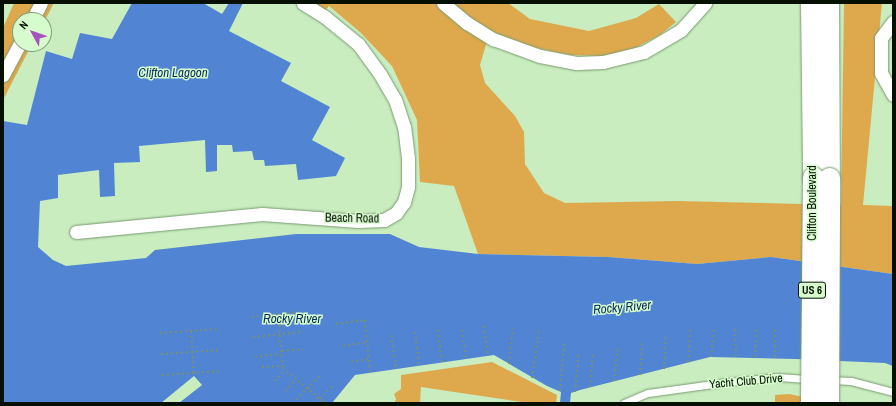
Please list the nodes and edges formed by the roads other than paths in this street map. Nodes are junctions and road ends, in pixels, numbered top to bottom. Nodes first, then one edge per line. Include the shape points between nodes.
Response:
1 (41, 3) edge
2 (303, 3) edge
3 (443, 3) edge
4 (705, 3) edge
5 (811, 3) edge
6 (828, 3) edge
7 (36, 12) edge
8 (893, 22) edge
9 (15, 52) edge
10 (3, 75) edge
11 (893, 95) edge
12 (821, 178) junction
13 (76, 232) dead end
14 (893, 392) edge
15 (624, 403) edge
16 (811, 403) edge
17 (828, 403) edge

1 - 7 street
2 - 13 street, Beach Road via 358,44 395,100 404,127 408,165 408,187 404,202 396,213 384,220 358,221 262,214
3 - 4 street via 467,23 493,38 540,56 577,63 602,62 644,52 682,30
5 - 12 main road, Clifton Boulevard / US 6
6 - 12 main road, Clifton Boulevard / US 6
8 - 11 street via 882,38 881,72
9 - 10 street
12 - 16 main road, Clifton Boulevard / US 6, bridge
12 - 17 main road, Clifton Boulevard / US 6, bridge
14 - 15 lane, Yacht Club Drive via 851,381 778,377 648,393

